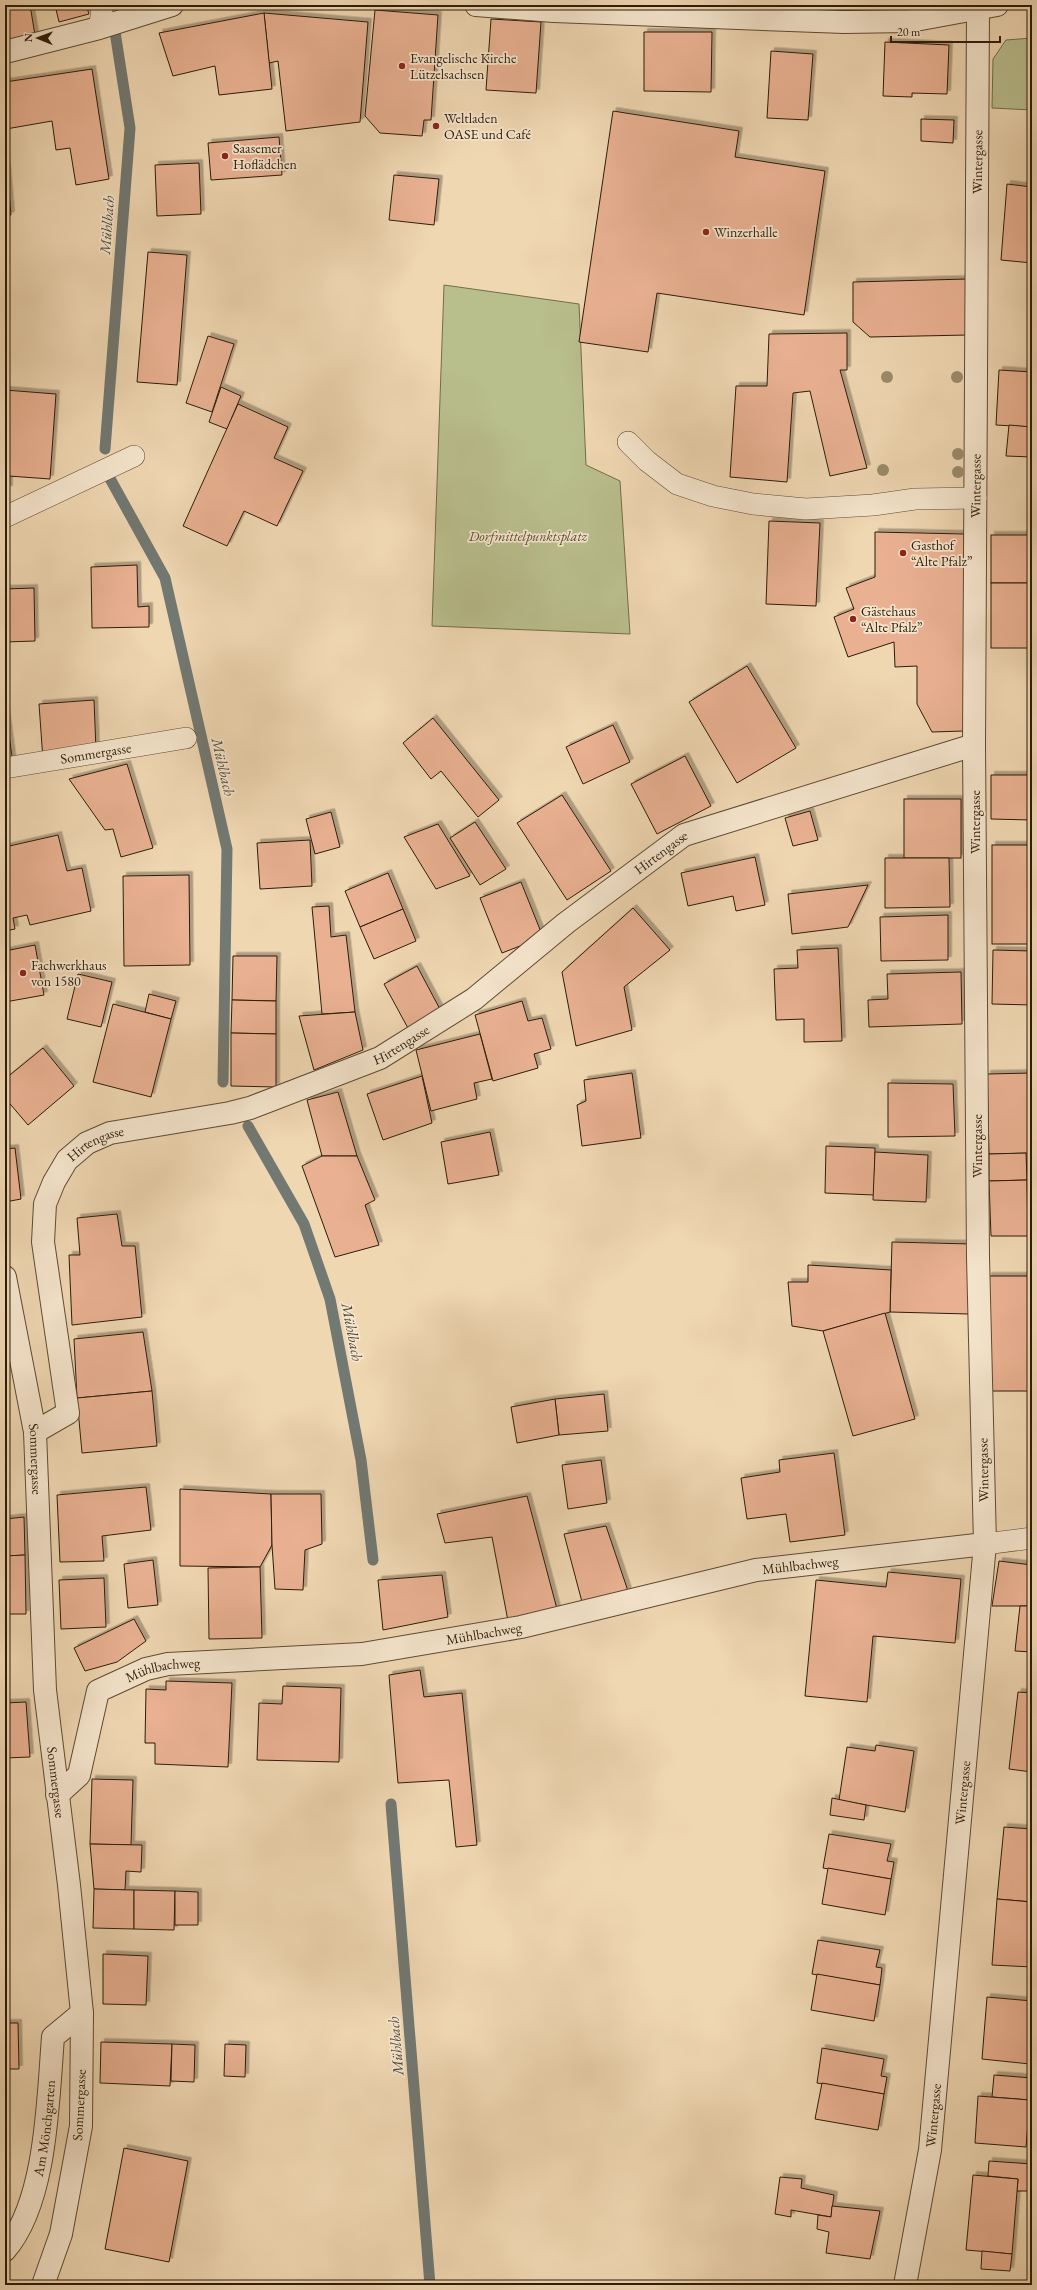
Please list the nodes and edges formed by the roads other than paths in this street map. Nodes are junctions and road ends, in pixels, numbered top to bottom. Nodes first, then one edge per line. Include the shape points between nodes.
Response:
1 (100, 5) edge
2 (172, 5) edge
3 (476, 5) edge
4 (983, 6) edge
5 (99, 28) junction
6 (5, 52) edge
7 (628, 442) dead end
8 (134, 456) dead end
9 (976, 498) junction
10 (5, 517) edge
11 (186, 738) dead end
12 (974, 746) junction
13 (5, 768) edge
14 (5, 1278) edge
15 (35, 1432) junction
16 (1032, 1538) edge
17 (985, 1544) junction
18 (57, 1795) junction
19 (82, 2013) junction
20 (5, 2250) edge
21 (43, 2285) edge
22 (906, 2285) edge

1 - 5 lane via 102,12
2 - 5 street
3 - 4 street via 562,12 844,22 910,21
4 - 9 street, Wintergasse
5 - 6 street
7 - 9 lane via 647,461 677,484 713,496 753,504 806,509 915,499
8 - 10 lane
9 - 12 street, Wintergasse
11 - 13 lane, Sommergasse
12 - 15 street, Hirtengasse via 684,835 566,922 474,999 380,1058 240,1111 110,1133 87,1143 67,1160 45,1204 44,1242 68,1413
12 - 17 street, Wintergasse via 978,1257
14 - 15 street, Sommergasse
15 - 18 street, Sommergasse via 45,1690
16 - 17 lane
17 - 18 street, Mühlbachweg via 756,1570 521,1627 362,1654 168,1664 146,1669 98,1691 79,1775
17 - 22 street, Wintergasse via 930,2150
18 - 19 street, Sommergasse
19 - 20 street, Am Mönchgarten via 53,2037 45,2146 29,2204 13,2240
19 - 21 street, Sommergasse via 81,2126 61,2234

